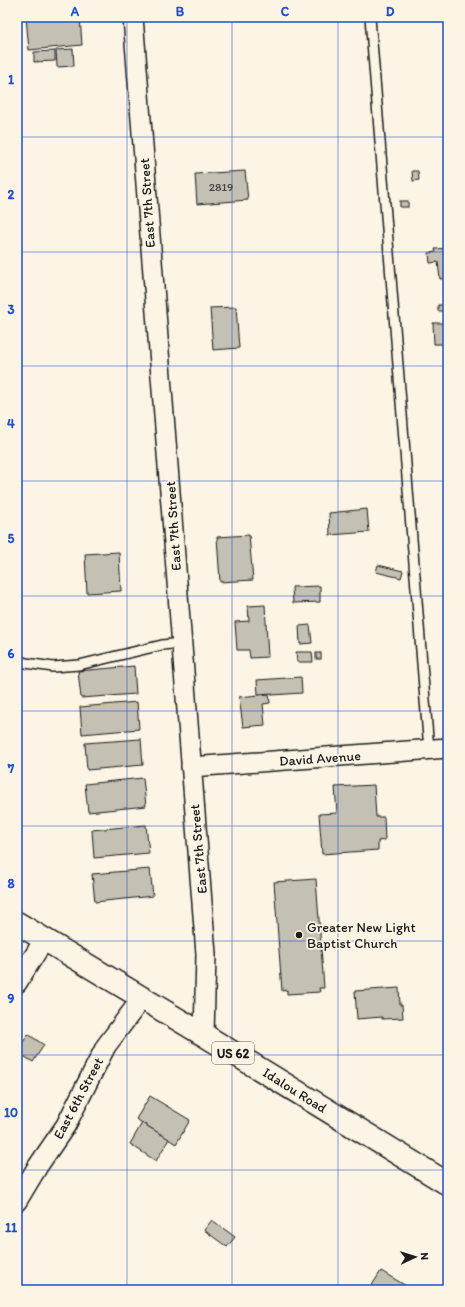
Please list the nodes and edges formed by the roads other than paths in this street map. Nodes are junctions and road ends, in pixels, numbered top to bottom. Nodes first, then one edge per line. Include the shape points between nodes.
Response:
1 (133, 17) edge
2 (370, 17) edge
3 (182, 643) junction
4 (17, 660) edge
5 (448, 748) edge
6 (429, 750) junction
7 (191, 767) junction
8 (17, 923) edge
9 (44, 940) junction
10 (17, 983) edge
11 (142, 998) junction
12 (204, 1035) junction
13 (448, 1184) edge
14 (17, 1201) edge

1 - 3 street, East 7th Street
2 - 6 lane
3 - 4 lane via 59,667
3 - 7 street, East 7th Street
5 - 6 street, David Avenue
6 - 7 street, David Avenue
7 - 12 street, East 7th Street via 206,954
8 - 9 main road, Idalou Road / US 62
9 - 10 street
9 - 11 main road, Idalou Road / US 62
11 - 12 main road, Idalou Road / US 62
11 - 14 street, East 6th Street via 106,1046 66,1125
12 - 13 main road, Idalou Road / US 62

